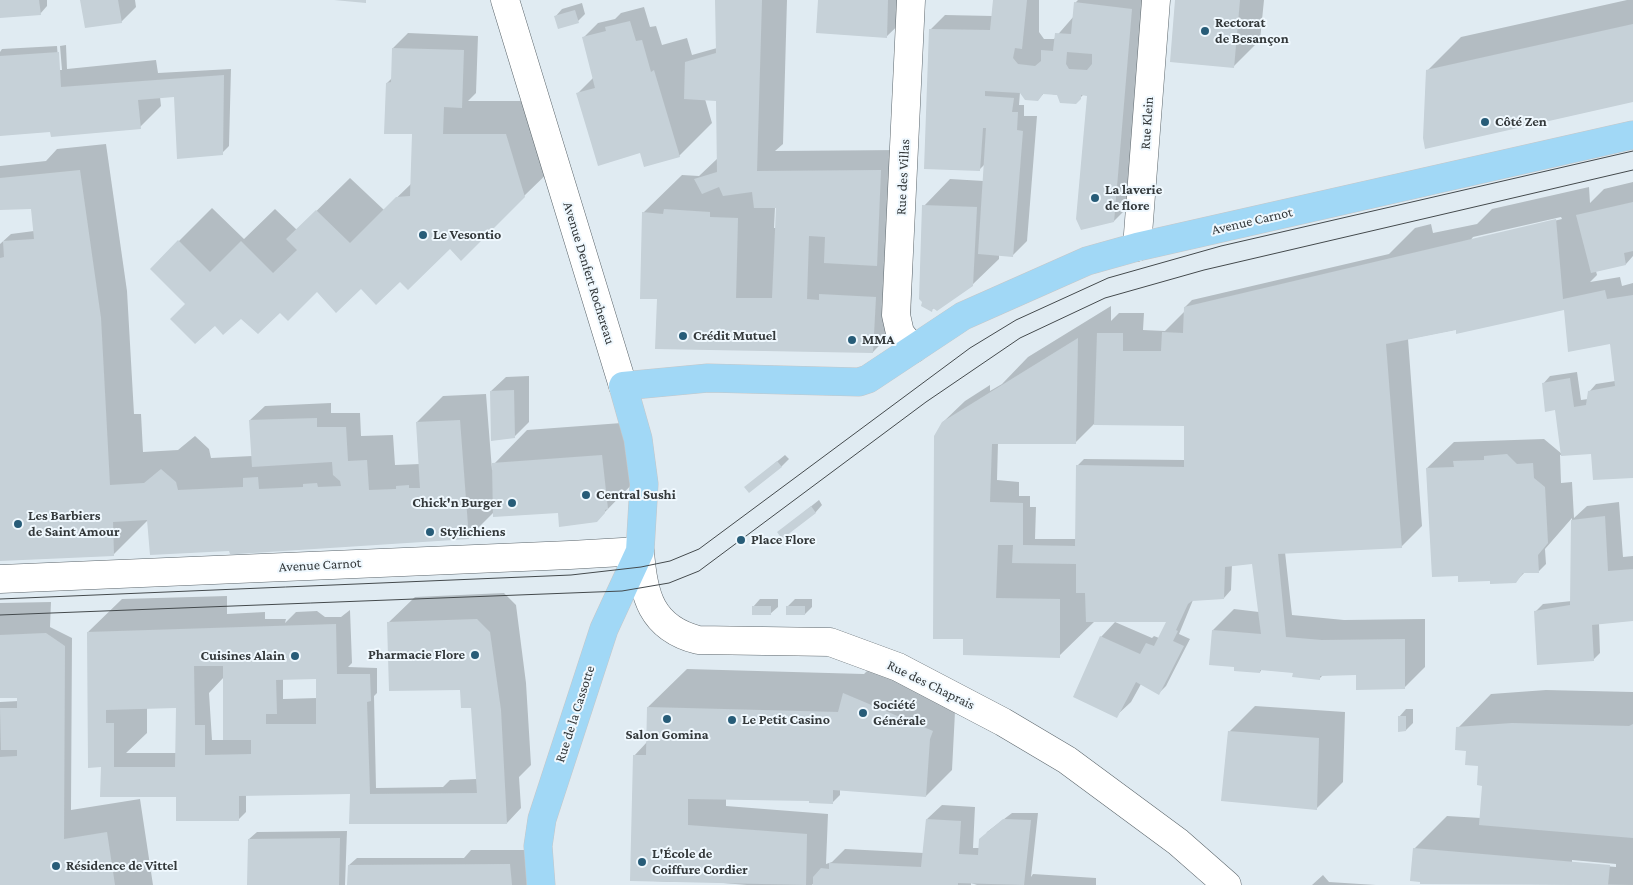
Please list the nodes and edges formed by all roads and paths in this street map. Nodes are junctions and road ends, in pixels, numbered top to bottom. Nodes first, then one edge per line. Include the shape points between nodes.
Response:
1 (504, 0) edge
2 (911, 0) edge
3 (1156, 0) edge
4 (1633, 135) edge
5 (1137, 247) junction
6 (903, 356) junction
7 (623, 386) junction
8 (640, 550) junction
9 (0, 579) edge
10 (541, 885) edge
11 (1227, 885) edge

1 - 7 street, Avenue Denfert Rochereau
2 - 6 street, Rue des Villas via 896,315
3 - 5 street, Rue Klein
4 - 5 main road, Avenue Carnot
5 - 6 main road, Avenue Carnot via 1086,260 1032,283 963,316
6 - 7 main road via 859,382 714,378
7 - 8 main road, Avenue Denfert Rochereau via 638,439 644,484
8 - 9 street, Avenue Carnot via 570,556
8 - 10 main road, Rue de la Cassotte via 604,629 542,818 538,846
8 - 11 street, Rue des Chaprais via 644,587 656,616 683,636 698,640 830,642 898,668 1059,755 1178,842

